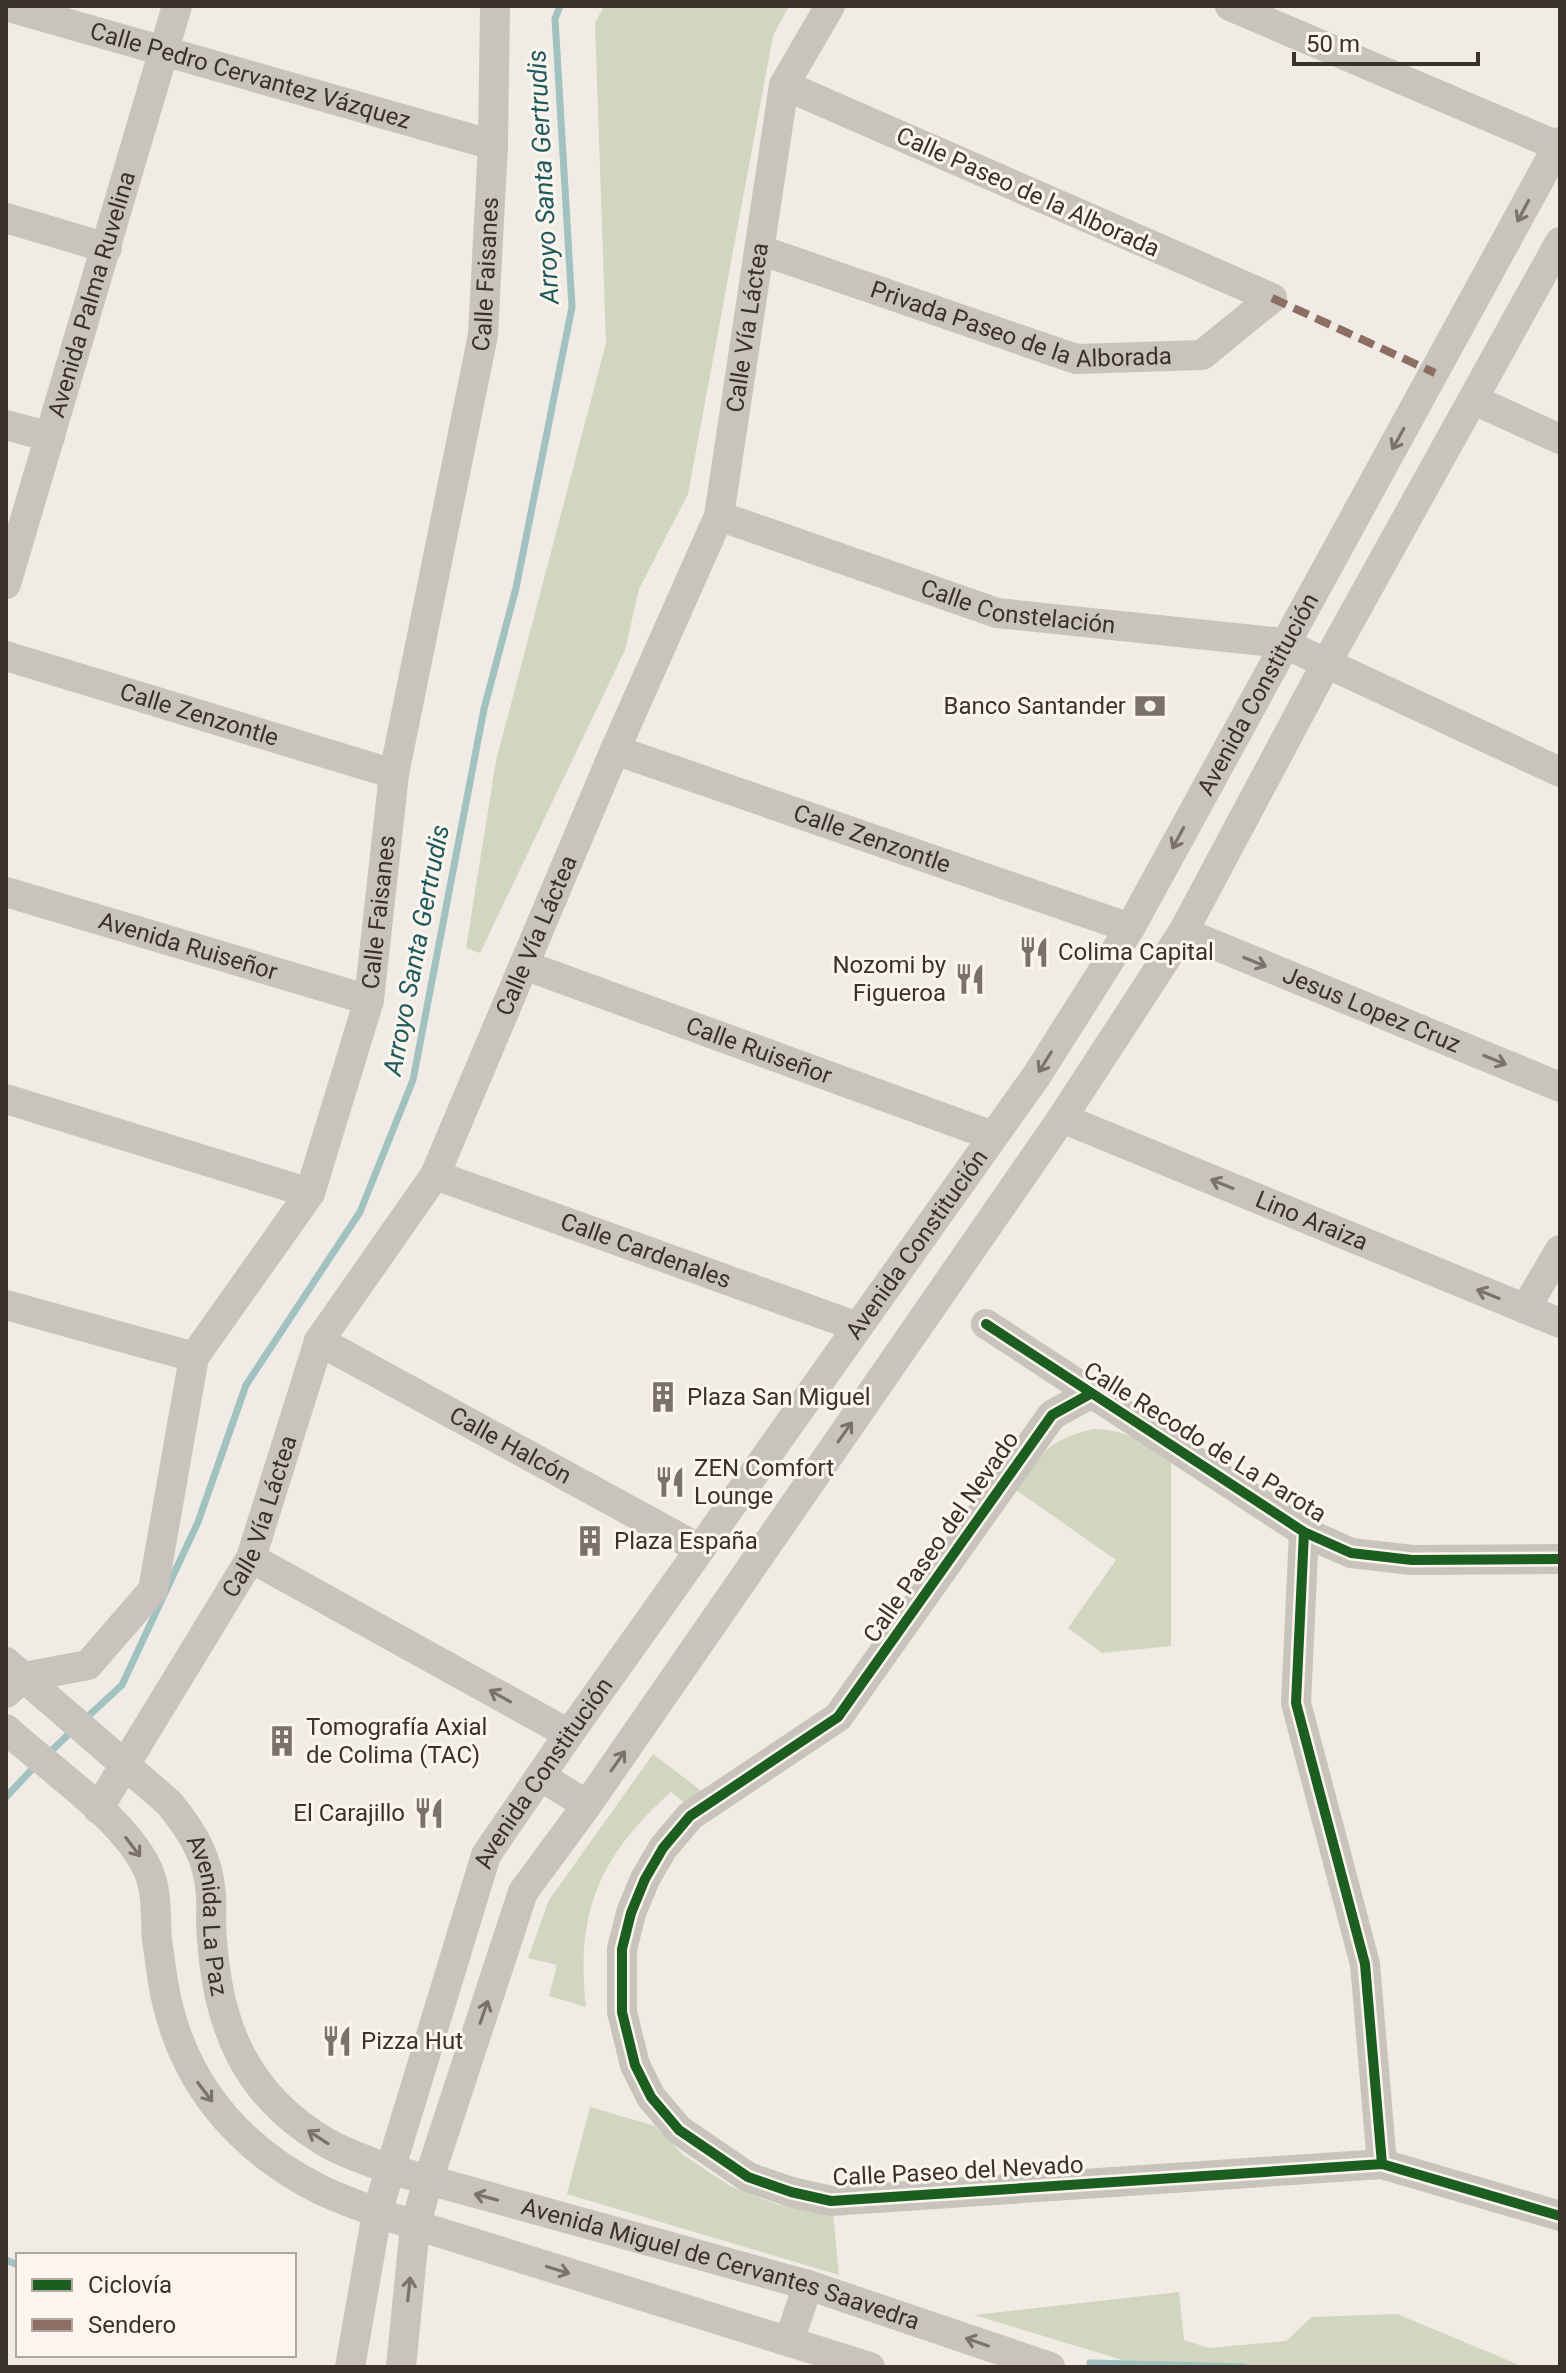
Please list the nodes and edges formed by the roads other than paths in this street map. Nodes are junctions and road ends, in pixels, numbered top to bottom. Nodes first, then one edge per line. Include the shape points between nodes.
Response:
1 (6, 6) edge
2 (177, 6) edge
3 (495, 6) edge
4 (830, 6) edge
5 (1230, 6) edge
6 (163, 52) junction
7 (784, 85) junction
8 (493, 145) junction
9 (1559, 145) edge
10 (6, 218) edge
11 (1560, 242) edge
12 (107, 248) junction
13 (760, 250) junction
14 (1272, 298) joint
15 (1474, 400) junction
16 (6, 425) edge
17 (50, 437) junction
18 (1560, 439) edge
19 (719, 516) junction
20 (6, 584) edge
21 (1283, 643) junction
22 (6, 656) edge
23 (1327, 662) junction
24 (615, 750) junction
25 (1560, 772) edge
26 (394, 774) junction
27 (6, 892) edge
28 (1130, 928) junction
29 (1183, 932) junction
30 (524, 965) junction
31 (369, 1000) junction
32 (1560, 1087) edge
33 (6, 1099) edge
34 (1062, 1118) junction
35 (993, 1136) junction
36 (435, 1175) junction
37 (310, 1193) junction
38 (1560, 1250) edge
39 (6, 1305) edge
40 (1525, 1309) junction
41 (1560, 1323) edge
42 (986, 1324) dead end
43 (858, 1327) junction
44 (319, 1341) junction
45 (194, 1357) junction
46 (1090, 1394) junction
47 (1304, 1532) junction
48 (700, 1549) junction
49 (251, 1558) junction
50 (1560, 1559) edge
51 (12, 1677) edge
52 (569, 1734) junction
53 (14, 1736) edge
54 (127, 1765) junction
55 (540, 1776) junction
56 (587, 1805) junction
57 (98, 1809) junction
58 (1382, 2164) junction
59 (389, 2169) junction
60 (428, 2181) junction
61 (377, 2213) junction
62 (1560, 2216) edge
63 (415, 2226) junction
64 (808, 2285) junction
65 (789, 2341) junction
66 (350, 2367) edge
67 (401, 2367) edge
68 (870, 2367) edge
69 (1050, 2367) edge

1 - 6 street, Calle Pedro Cervantez Vázquez
2 - 6 street, Avenida Palma Ruvelina
3 - 8 street, Calle Faisanes
4 - 7 street, Calle Vía Láctea
5 - 9 street
6 - 8 street, Calle Pedro Cervantez Vázquez
6 - 12 street, Avenida Palma Ruvelina
7 - 13 street, Calle Vía Láctea
7 - 14 street, Calle Paseo de la Alborada
8 - 26 street, Calle Faisanes via 483,335
9 -> 21 street, Avenida Constitución
10 - 12 street
11 - 15 street, Avenida Constitución
12 - 17 street, Avenida Palma Ruvelina
13 - 14 street, Privada Paseo de la Alborada via 1076,359 1202,355
13 - 19 street, Calle Vía Láctea
15 - 18 street
15 - 23 street, Avenida Constitución
16 - 17 street
17 - 20 street, Avenida Palma Ruvelina
19 - 21 street, Calle Constelación via 997,613
19 - 24 street, Calle Vía Láctea
21 - 23 street, Calle Constelación
21 -> 28 street, Avenida Constitución
22 - 26 street, Calle Zenzontle
23 - 25 street, Calle Constelación
23 - 29 street, Avenida Constitución
24 - 28 street, Calle Zenzontle
24 - 30 street, Calle Vía Láctea
26 - 31 street, Calle Faisanes
27 - 31 street, Avenida Ruiseñor
28 -> 35 street, Avenida Constitución
29 -> 32 street, Jesus Lopez Cruz
29 - 34 street, Avenida Constitución
30 - 35 street, Calle Ruiseñor
30 - 36 street, Calle Vía Láctea
31 - 37 street, Calle Faisanes
33 - 37 street
40 -> 34 street, Lino Araiza
56 -> 34 street, Avenida Constitución
35 - 43 street, Avenida Constitución
36 - 43 street, Calle Cardenales
36 - 44 street, Calle Vía Láctea
37 - 45 street, Calle Faisanes
38 - 40 street
39 - 45 street
40 - 41 street, Lino Araiza
42 - 46 street, Calle Recodo de La Parota
43 - 48 street, Avenida Constitución
44 - 48 street, Calle Halcón
44 - 49 street, Calle Vía Láctea
45 - 51 street, Calle Faisanes via 153,1590 88,1665
46 - 47 street, Calle Recodo de La Parota
46 - 58 street, Calle Paseo del Nevado via 1052,1415 838,1717 690,1816 663,1848 631,1913 622,1949 622,2012 635,2065 651,2097 679,2130 709,2152 748,2177 831,2201
47 - 50 street, Calle Recodo de La Parota via 1351,1553 1412,1560
47 - 58 street via 1296,1703 1365,1964
48 - 52 street, Avenida Constitución
52 -> 49 street
49 - 54 street, Calle Vía Láctea
51 - 54 street, Avenida La Paz via 58,1706
52 - 55 street, Avenida Constitución
53 - 57 street, Avenida La Paz
54 - 57 street, Calle Vía Láctea
59 -> 54 street, Avenida La Paz via 330,2145 295,2123 240,2058 223,2015 216,1976 204,1857 169,1803
55 - 56 street
55 - 59 street, Avenida Constitución via 486,1855
60 -> 56 street, Avenida Constitución via 523,1892
57 -> 61 street, Avenida La Paz via 136,1846 149,1871 164,1986 177,2037 198,2083 238,2134 269,2159 321,2190
58 - 62 street
59 - 60 street, Avenida Miguel de Cervantes Saavedra
59 - 61 street, Avenida Constitución
60 - 63 street, Avenida Constitución
64 -> 60 street, Avenida Miguel de Cervantes Saavedra
61 - 63 street, Avenida Miguel de Cervantes Saavedra
61 - 66 street, Avenida Constitución
63 -> 65 street, Avenida Miguel de Cervantes Saavedra
67 -> 63 street, Avenida Constitución
64 - 65 street
69 -> 64 street, Avenida Miguel de Cervantes Saavedra
65 - 68 street, Avenida Miguel de Cervantes Saavedra

